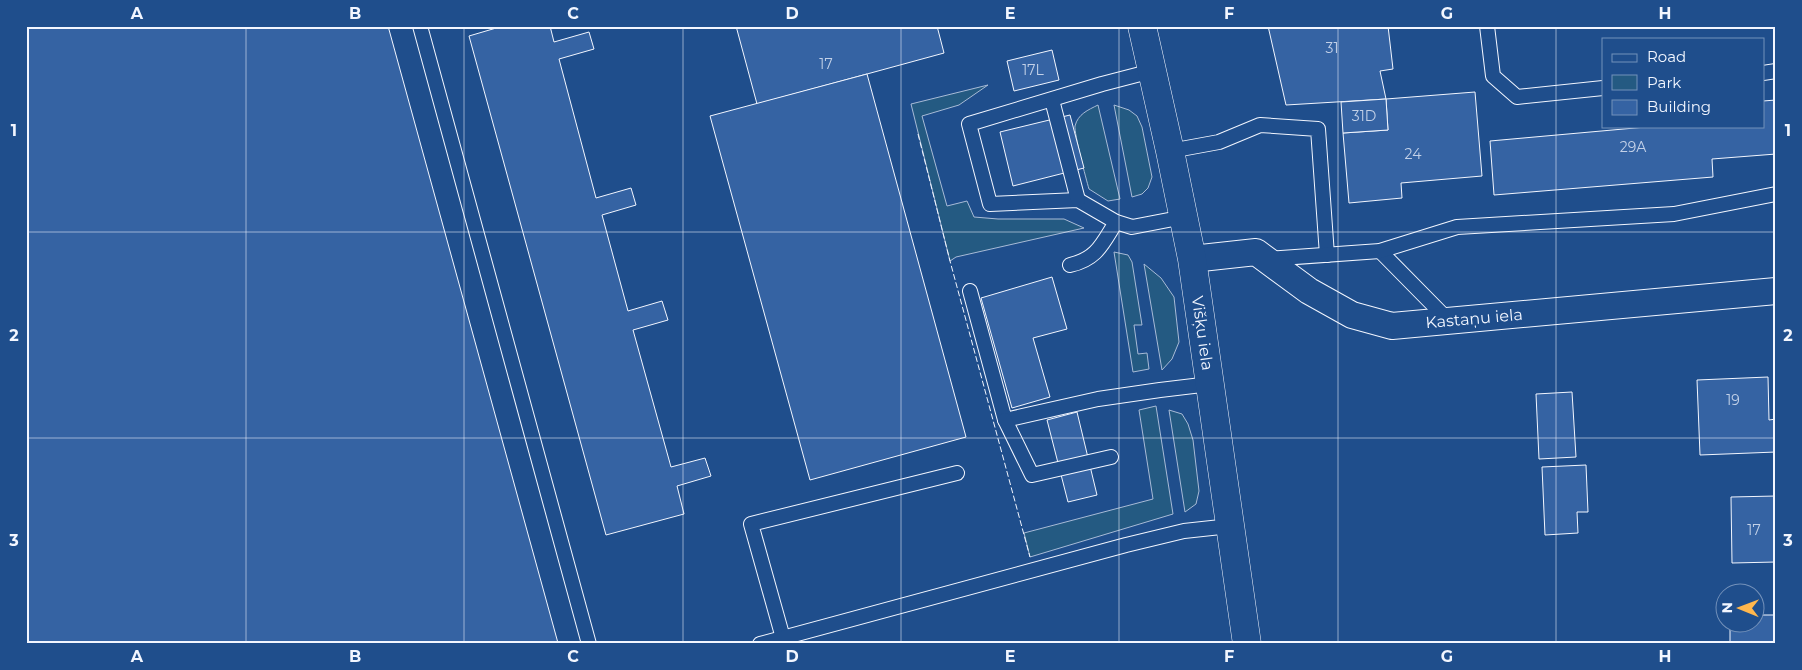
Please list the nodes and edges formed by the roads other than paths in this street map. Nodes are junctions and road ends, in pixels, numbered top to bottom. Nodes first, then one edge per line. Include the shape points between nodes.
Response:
1 (420, 26) edge
2 (1142, 26) edge
3 (1487, 26) edge
4 (1152, 71) junction
5 (1602, 88) edge
6 (1052, 100) junction
7 (1170, 151) junction
8 (1776, 194) edge
9 (1078, 200) junction
10 (1184, 217) junction
11 (1116, 222) junction
12 (1380, 251) junction
13 (1327, 255) junction
14 (1192, 259) junction
15 (1265, 259) junction
16 (1070, 265) dead end
17 (970, 291) dead end
18 (1776, 291) edge
19 (1449, 321) junction
20 (1210, 384) junction
21 (1004, 420) junction
22 (1111, 457) dead end
23 (957, 473) dead end
24 (1230, 526) junction
25 (783, 638) junction
26 (589, 644) edge
27 (760, 644) edge
28 (1247, 644) edge

1 - 26 lane
2 - 4 street, Višķu iela
3 - 5 lane via 1493,76 1517,97
4 - 6 lane
4 - 7 street, Višķu iela
6 - 9 lane
6 - 9 lane via 969,124 990,204
7 - 10 street, Višķu iela
7 - 13 lane via 1219,142 1260,125 1318,129
8 - 12 lane via 1674,214 1457,227
9 - 11 lane
10 - 11 lane via 1132,226
10 - 14 street, Višķu iela
11 - 16 lane via 1095,255
12 - 13 lane
12 - 19 lane
13 - 15 lane
14 - 15 street, Kastaņu iela via 1256,252
14 - 20 street, Višķu iela
15 - 19 street, Kastaņu iela via 1309,291 1352,315 1392,326
17 - 21 lane
18 - 19 street, Kastaņu iela
20 - 21 lane via 1098,399
20 - 24 street, Višķu iela
21 - 22 lane via 1032,475
23 - 25 lane via 751,524
24 - 25 lane via 1184,531 1126,545
24 - 28 street, Višķu iela
25 - 27 lane

